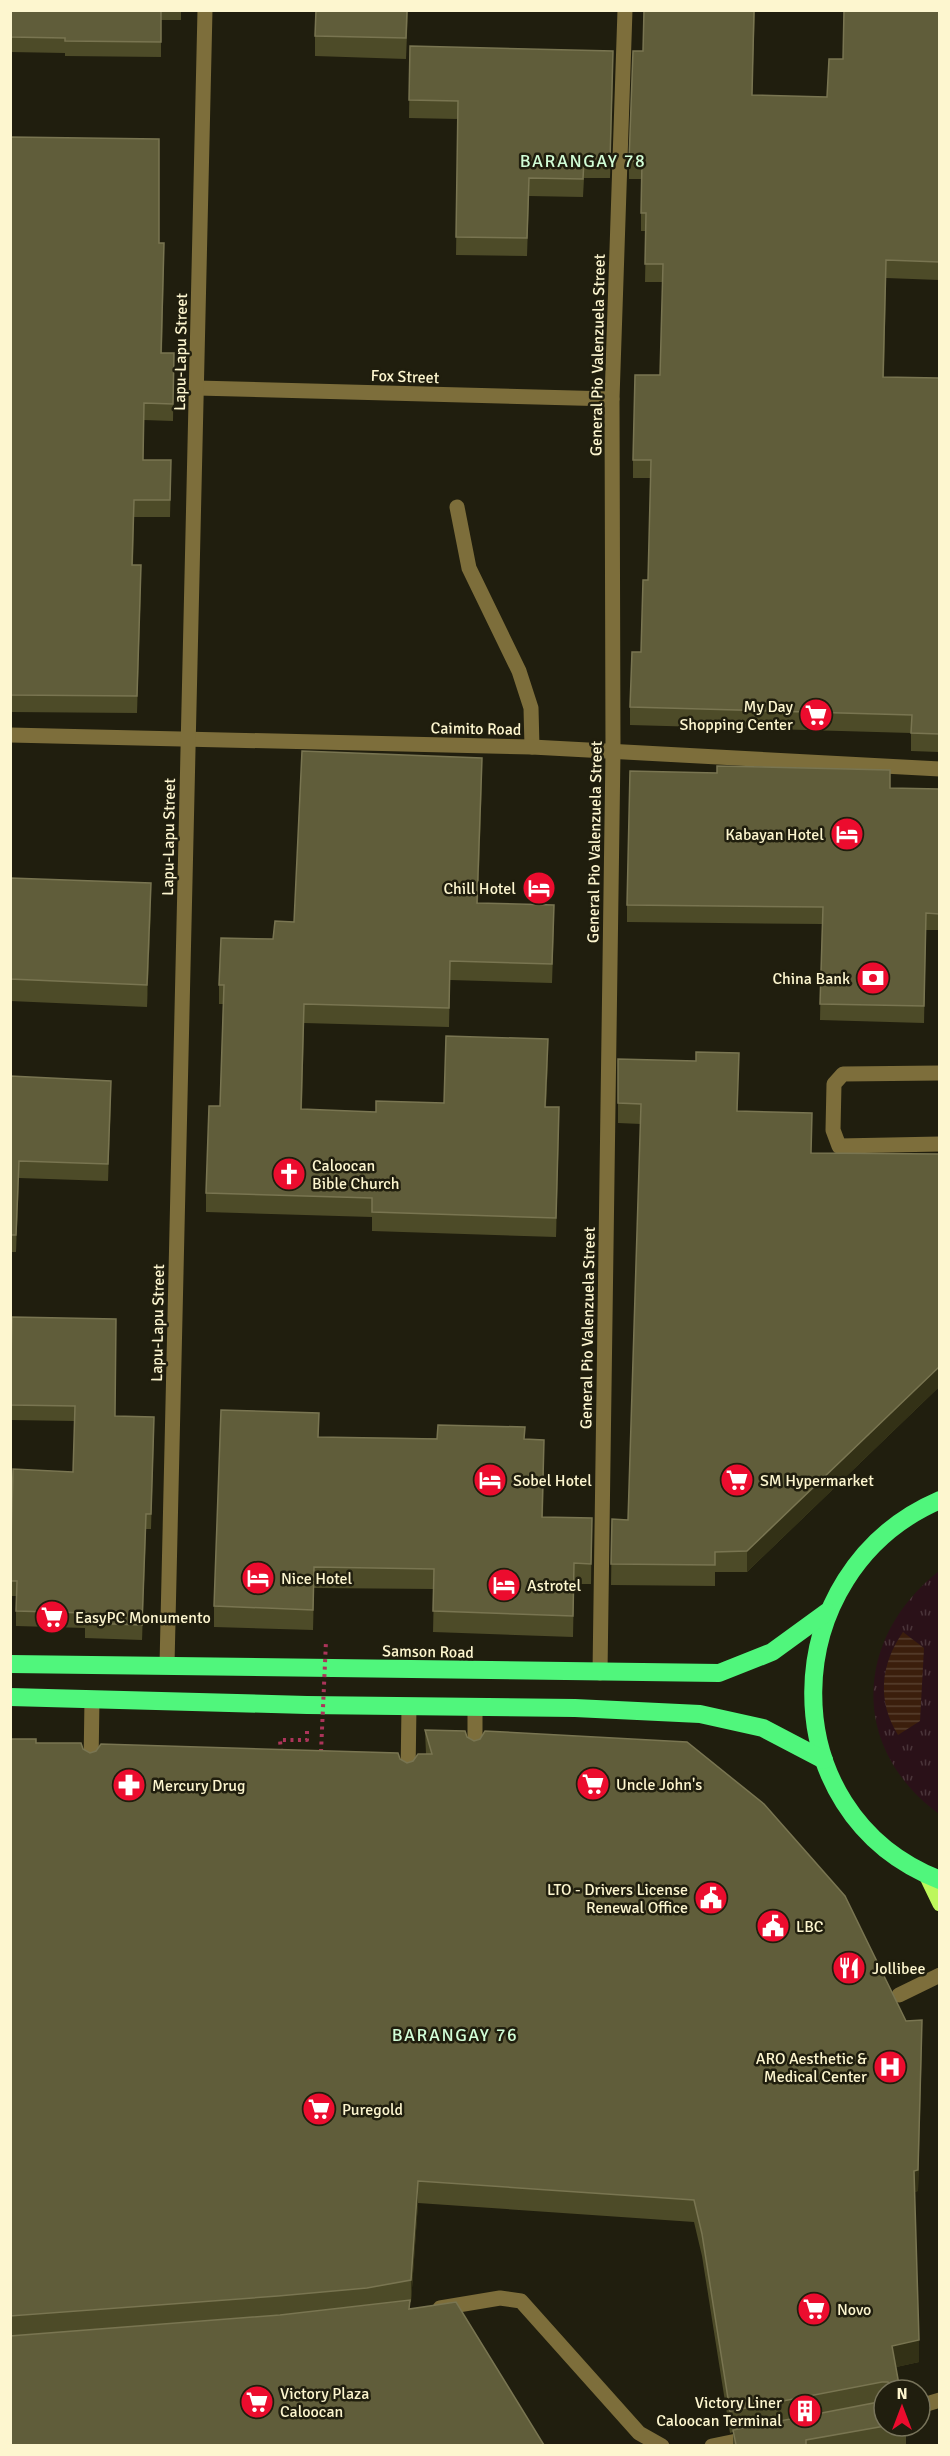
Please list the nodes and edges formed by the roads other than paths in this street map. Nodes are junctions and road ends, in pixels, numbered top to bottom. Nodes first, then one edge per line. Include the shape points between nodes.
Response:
1 (205, 10) edge
2 (625, 10) edge
3 (197, 388) junction
4 (612, 399) junction
5 (457, 507) dead end
6 (10, 735) edge
7 (188, 740) junction
8 (532, 747) junction
9 (613, 751) junction
10 (939, 769) edge
11 (939, 1073) edge
12 (939, 1144) edge
13 (939, 1500) edge
14 (827, 1612) junction
15 (10, 1664) edge
16 (167, 1665) junction
17 (600, 1673) junction
18 (10, 1697) edge
19 (92, 1699) junction
20 (409, 1706) junction
21 (475, 1707) junction
22 (475, 1752) edge
23 (824, 1760) junction
24 (91, 1765) edge
25 (408, 1775) edge
26 (933, 1877) edge
27 (939, 1904) edge
28 (939, 1975) edge
29 (899, 1995) dead end
30 (429, 2310) edge
31 (769, 2435) edge
32 (662, 2445) edge
33 (712, 2445) edge

1 - 3 street, Lapu-Lapu Street
2 - 4 street, General Pio Valenzuela Street
3 - 4 street, Fox Street
3 - 7 street, Lapu-Lapu Street
4 - 9 street, General Pio Valenzuela Street
5 - 8 street via 469,568 519,670 531,708
6 - 7 street, Caimito Road
7 - 8 street, Caimito Road
7 - 16 street, Lapu-Lapu Street
8 - 9 street, Caimito Road
9 - 10 street, Caimito Road
9 - 17 street, General Pio Valenzuela Street
11 - 12 street via 843,1074 834,1084 832,1130 839,1146
13 - 14 highway via 898,1522 876,1541 845,1578
14 - 17 highway, Samson Road via 772,1653 719,1673
14 - 23 highway via 818,1638 812,1692
15 - 16 highway, Samson Road
16 - 17 highway, Samson Road
18 - 19 highway
19 - 20 highway
19 - 24 street
20 - 21 highway
20 - 25 street
21 - 22 street
21 - 23 highway via 700,1714 763,1728
23 - 26 highway via 841,1795 864,1827 893,1854
26 - 27 main road
28 - 29 street
30 - 32 street via 500,2298 521,2301 639,2433
31 - 33 street

